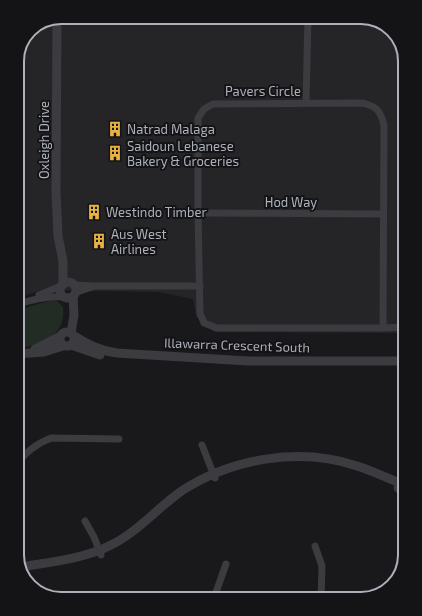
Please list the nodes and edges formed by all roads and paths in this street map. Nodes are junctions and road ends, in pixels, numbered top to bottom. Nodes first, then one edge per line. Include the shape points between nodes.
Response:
1 (308, 24) edge
2 (57, 25) edge
3 (306, 103) junction
4 (198, 214) junction
5 (383, 214) junction
6 (67, 285) junction
7 (94, 286) junction
8 (200, 286) junction
9 (69, 296) junction
10 (32, 300) junction
11 (24, 303) edge
12 (398, 327) edge
13 (383, 328) junction
14 (67, 334) junction
15 (67, 345) junction
16 (31, 352) junction
17 (24, 353) edge
18 (398, 361) edge
19 (398, 367) edge
20 (119, 439) dead end
21 (202, 445) dead end
22 (24, 456) edge
23 (214, 476) junction
24 (398, 485) edge
25 (85, 521) dead end
26 (315, 546) dead end
27 (100, 553) junction
28 (226, 564) dead end
29 (26, 566) edge
30 (28, 571) edge
31 (217, 592) edge
32 (321, 592) edge

1 - 3 street
2 - 6 street, Oxleigh Drive via 56,192 58,236
3 - 4 street, Pavers Circle via 213,104 204,109 198,118
3 - 5 street, Pavers Circle via 363,103 373,106 381,113 384,125
4 - 5 street, Hod Way
4 - 8 street, Pavers Circle
5 - 13 street, Pavers Circle
6 - 7 street
6 - 9 street via 60,291
6 - 9 street via 76,289
6 - 10 street via 41,293
7 - 8 street
7 - 9 street
8 - 13 street, Pavers Circle via 200,313 204,323 217,328
9 - 10 street
9 - 14 street via 74,315
10 - 11 street
12 - 13 street
14 - 15 street via 74,339
14 - 15 street via 60,343
14 - 16 street
14 - 18 street, Illawarra Crescent South via 93,347 117,353 254,361
15 - 16 street via 44,352
15 - 19 street, Illawarra Crescent South via 117,358 270,367
16 - 17 street
20 - 22 street via 51,438 40,442
21 - 23 street
23 - 24 street via 238,465 267,459 306,457 357,466
23 - 27 street via 182,491 123,539
25 - 27 street
26 - 32 street via 322,566
27 - 29 street
27 - 30 street via 85,560
28 - 31 street

